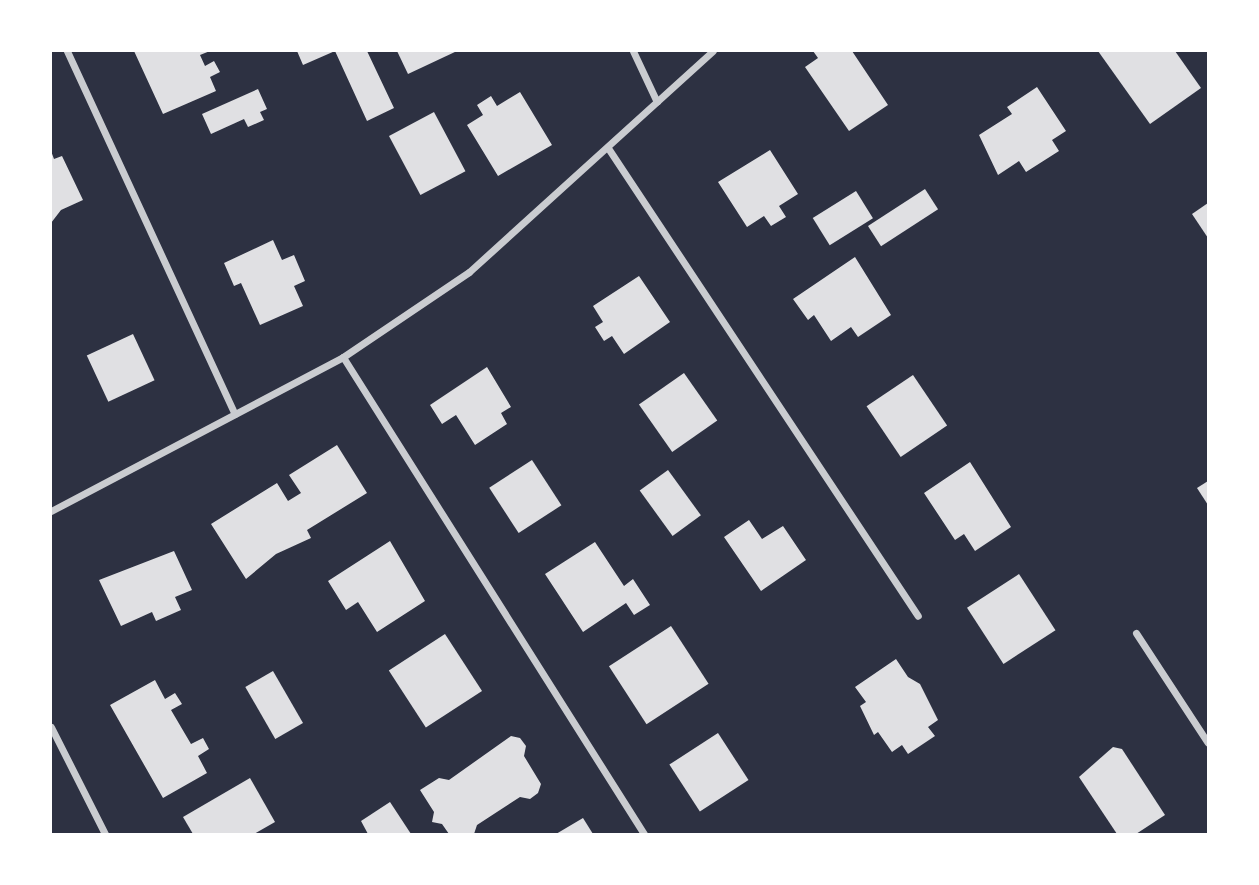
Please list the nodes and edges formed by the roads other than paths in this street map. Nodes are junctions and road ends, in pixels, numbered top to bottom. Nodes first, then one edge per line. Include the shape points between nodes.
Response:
1 (67, 51) edge
2 (633, 51) edge
3 (713, 51) edge
4 (657, 102) junction
5 (608, 148) junction
6 (343, 357) junction
7 (235, 414) junction
8 (51, 512) edge
9 (918, 616) dead end
10 (1136, 633) dead end
11 (51, 727) edge
12 (1208, 743) edge
13 (105, 834) edge
14 (644, 834) edge

1 - 7 street
2 - 4 street
3 - 4 street
4 - 5 street
5 - 6 street via 469,272
5 - 9 street
6 - 7 street
6 - 14 street
7 - 8 street
10 - 12 street
11 - 13 street

